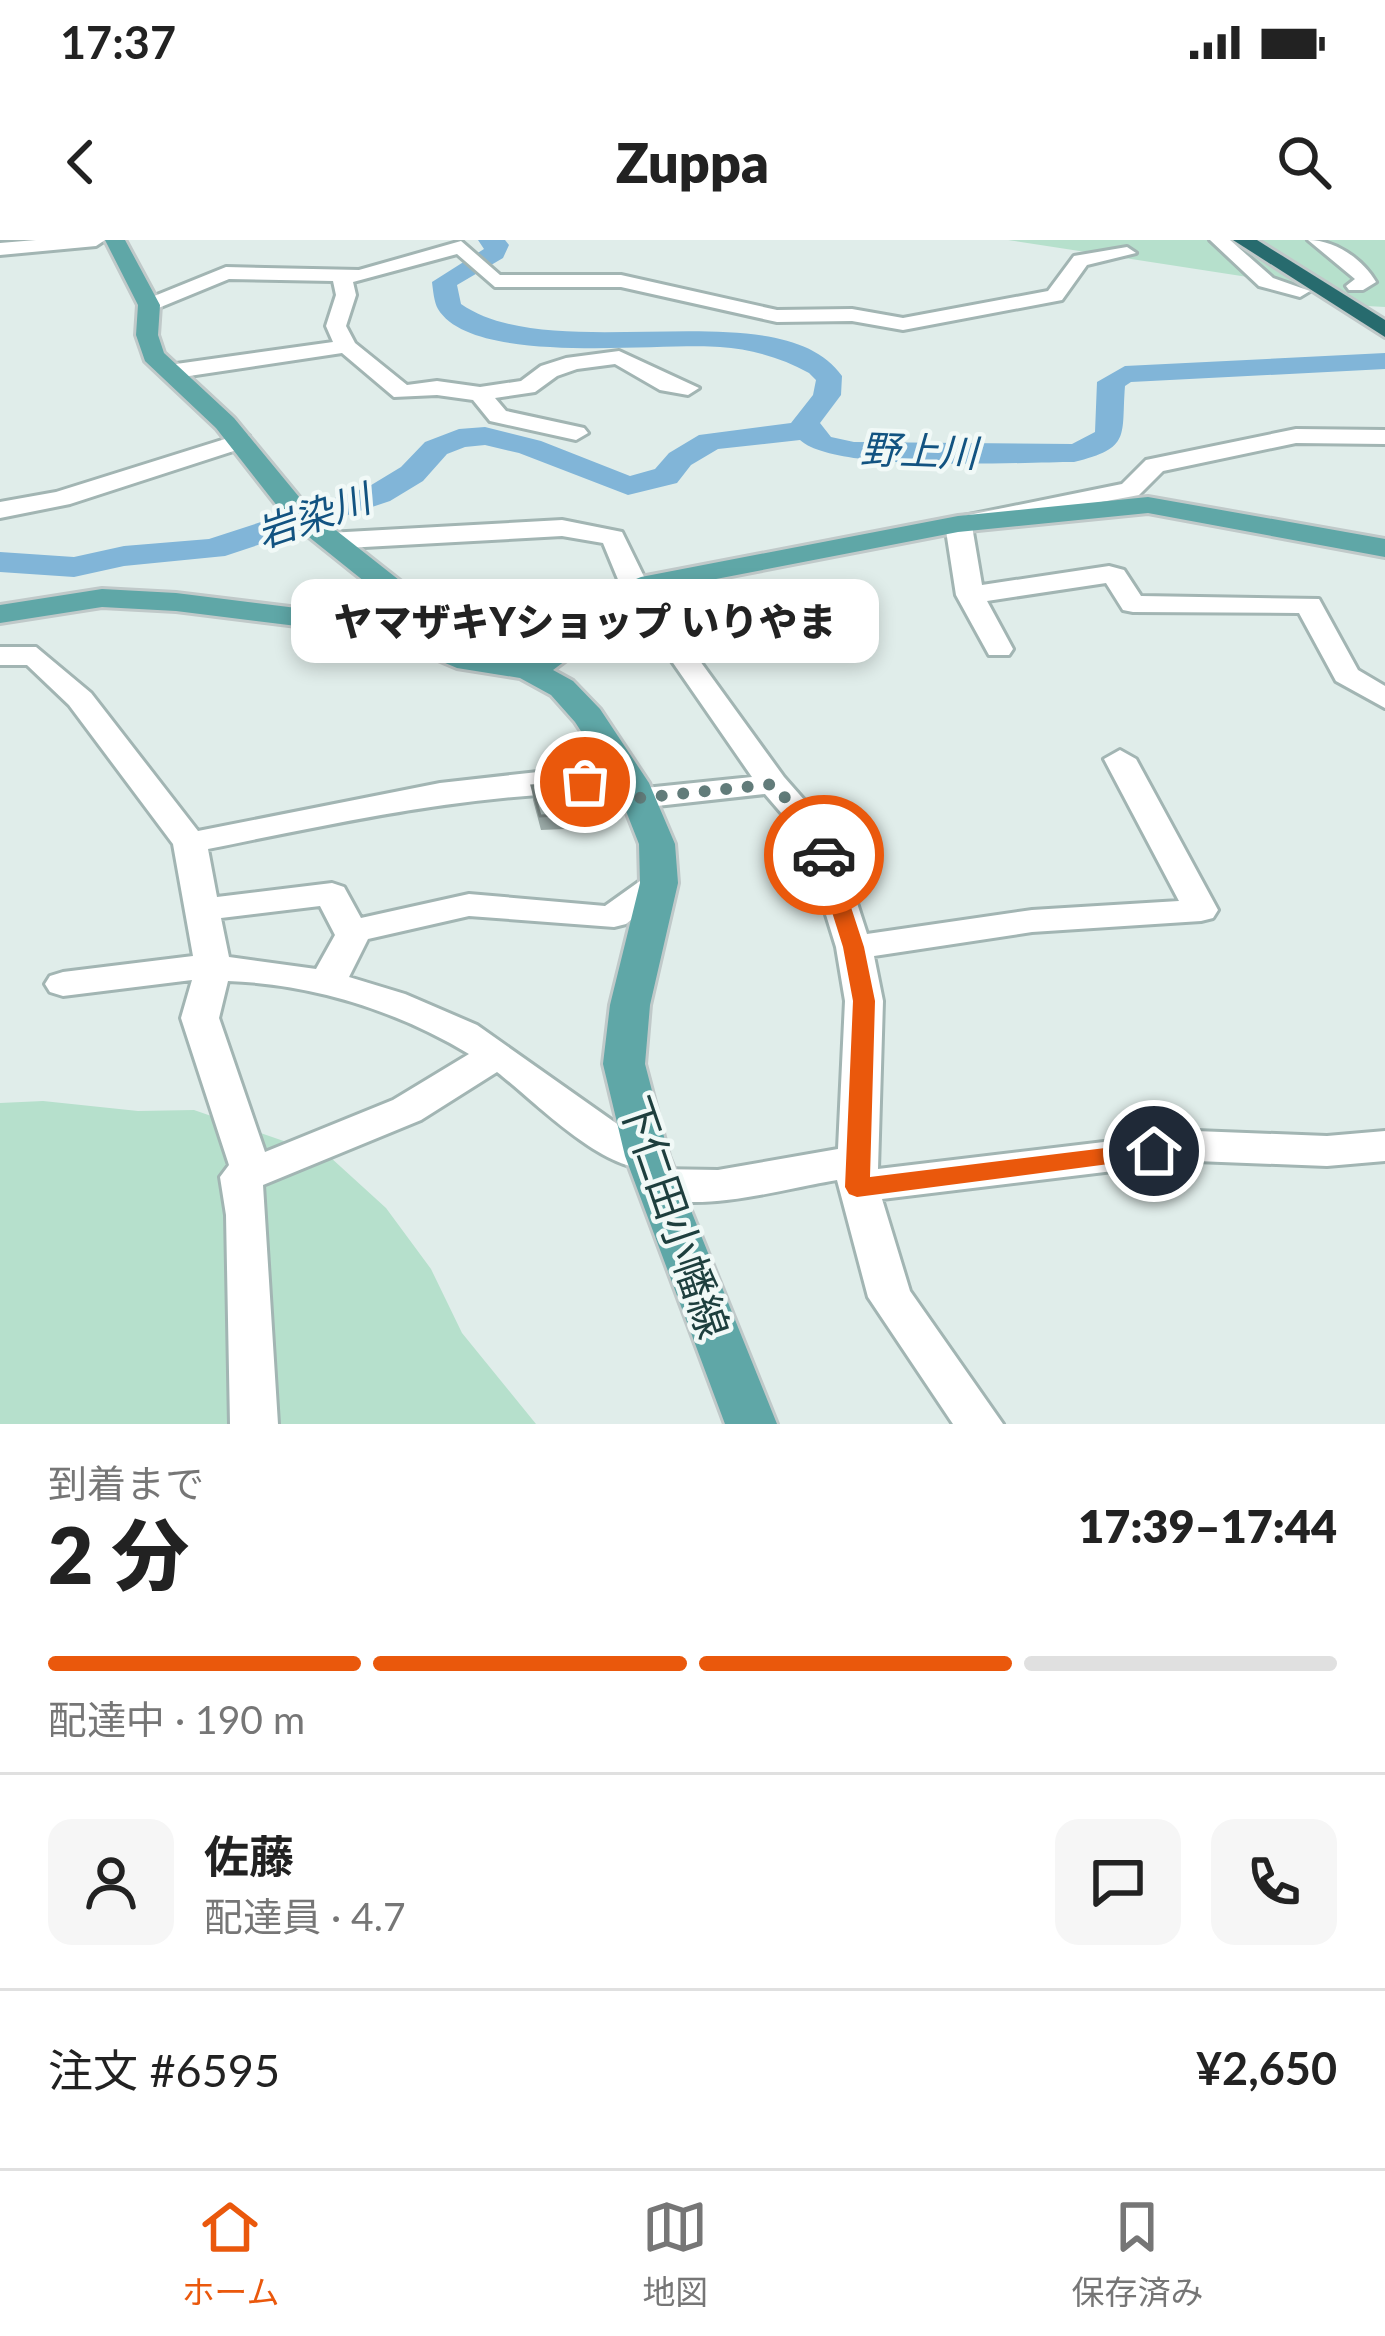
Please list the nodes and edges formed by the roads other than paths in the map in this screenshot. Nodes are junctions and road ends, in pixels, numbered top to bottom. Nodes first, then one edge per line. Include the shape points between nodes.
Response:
1 (96, 240) edge
2 (116, 240) edge
3 (1219, 240) edge
4 (1243, 240) edge
5 (1269, 240) edge
6 (1317, 240) edge
7 (226, 247) dead end
8 (0, 249) edge
9 (1127, 253) dead end
10 (226, 273) junction
11 (342, 277) junction
12 (1356, 286) dead end
13 (1300, 291) dead end
14 (149, 305) junction
15 (1375, 317) edge
16 (346, 346) junction
17 (169, 372) junction
18 (688, 388) dead end
19 (480, 394) junction
20 (577, 433) dead end
21 (1385, 437) edge
22 (241, 441) junction
23 (0, 510) edge
24 (958, 524) junction
25 (314, 529) junction
26 (1385, 548) edge
27 (636, 589) junction
28 (970, 595) junction
29 (0, 614) edge
30 (999, 649) dead end
31 (0, 656) edge
32 (529, 670) junction
33 (1385, 698) edge
34 (1120, 759) dead end
35 (773, 784) junction
36 (635, 791) junction
37 (190, 843) junction
38 (659, 883) junction
39 (202, 910) junction
40 (355, 931) junction
41 (854, 947) junction
42 (213, 968) junction
43 (63, 983) dead end
44 (326, 985) junction
45 (496, 1053) junction
46 (1385, 1146) edge
47 (652, 1170) junction
48 (252, 1172) junction
49 (858, 1174) junction
50 (254, 1424) edge
51 (751, 1424) edge
52 (979, 1424) edge

1 - 8 street
2 - 14 main road, 下仁田小幡線
3 - 13 street via 1266,282
4 - 15 highway
5 - 15 highway
6 - 12 street via 1363,276
7 - 10 street
9 - 11 street via 1081,260 1055,296 923,323 777,316 621,281 517,283 488,278 461,248
10 - 11 street
10 - 14 street
11 - 16 street via 336,326
14 - 17 main road, 下仁田小幡線 via 149,345
16 - 17 street
16 - 19 street via 402,392
17 - 22 main road, 下仁田小幡線
18 - 19 street via 619,357 574,362 527,387
19 - 20 street via 498,416
21 - 24 street via 1296,436 1155,465 1130,490
22 - 23 street via 61,501
22 - 25 main road, 下仁田小幡線
24 - 26 main road via 1148,505
24 - 27 main road
24 - 28 street
25 - 27 street via 581,528 613,537
25 - 32 main road, 下仁田小幡線 via 421,612
27 - 32 main road
27 - 35 street
28 - 30 street
28 - 33 street via 1108,574 1133,604 1309,605 1346,675
29 - 32 main road via 102,598 176,602 362,625 468,661
31 - 37 street via 26,653 80,699
32 - 36 main road, 下仁田小幡線 via 578,702
34 - 41 street via 1201,910 1032,920
35 - 36 street
35 - 41 street via 818,835
36 - 37 street via 538,782 440,793
36 - 38 main road, 下仁田小幡線 via 657,844
37 - 39 street
38 - 40 street via 614,916 469,905
38 - 47 main road, 下仁田小幡線 via 624,1064
39 - 40 street via 332,894
39 - 42 street
40 - 44 street
41 - 49 street via 864,1001
42 - 43 street
42 - 44 street
42 - 48 street via 200,1018
44 - 45 street via 392,999
45 - 47 street
45 - 48 street via 375,1125
46 - 49 street via 1196,1146
47 - 49 street via 718,1185
47 - 51 main road, 下仁田小幡線
48 - 50 street via 241,1177
49 - 52 street via 890,1297

